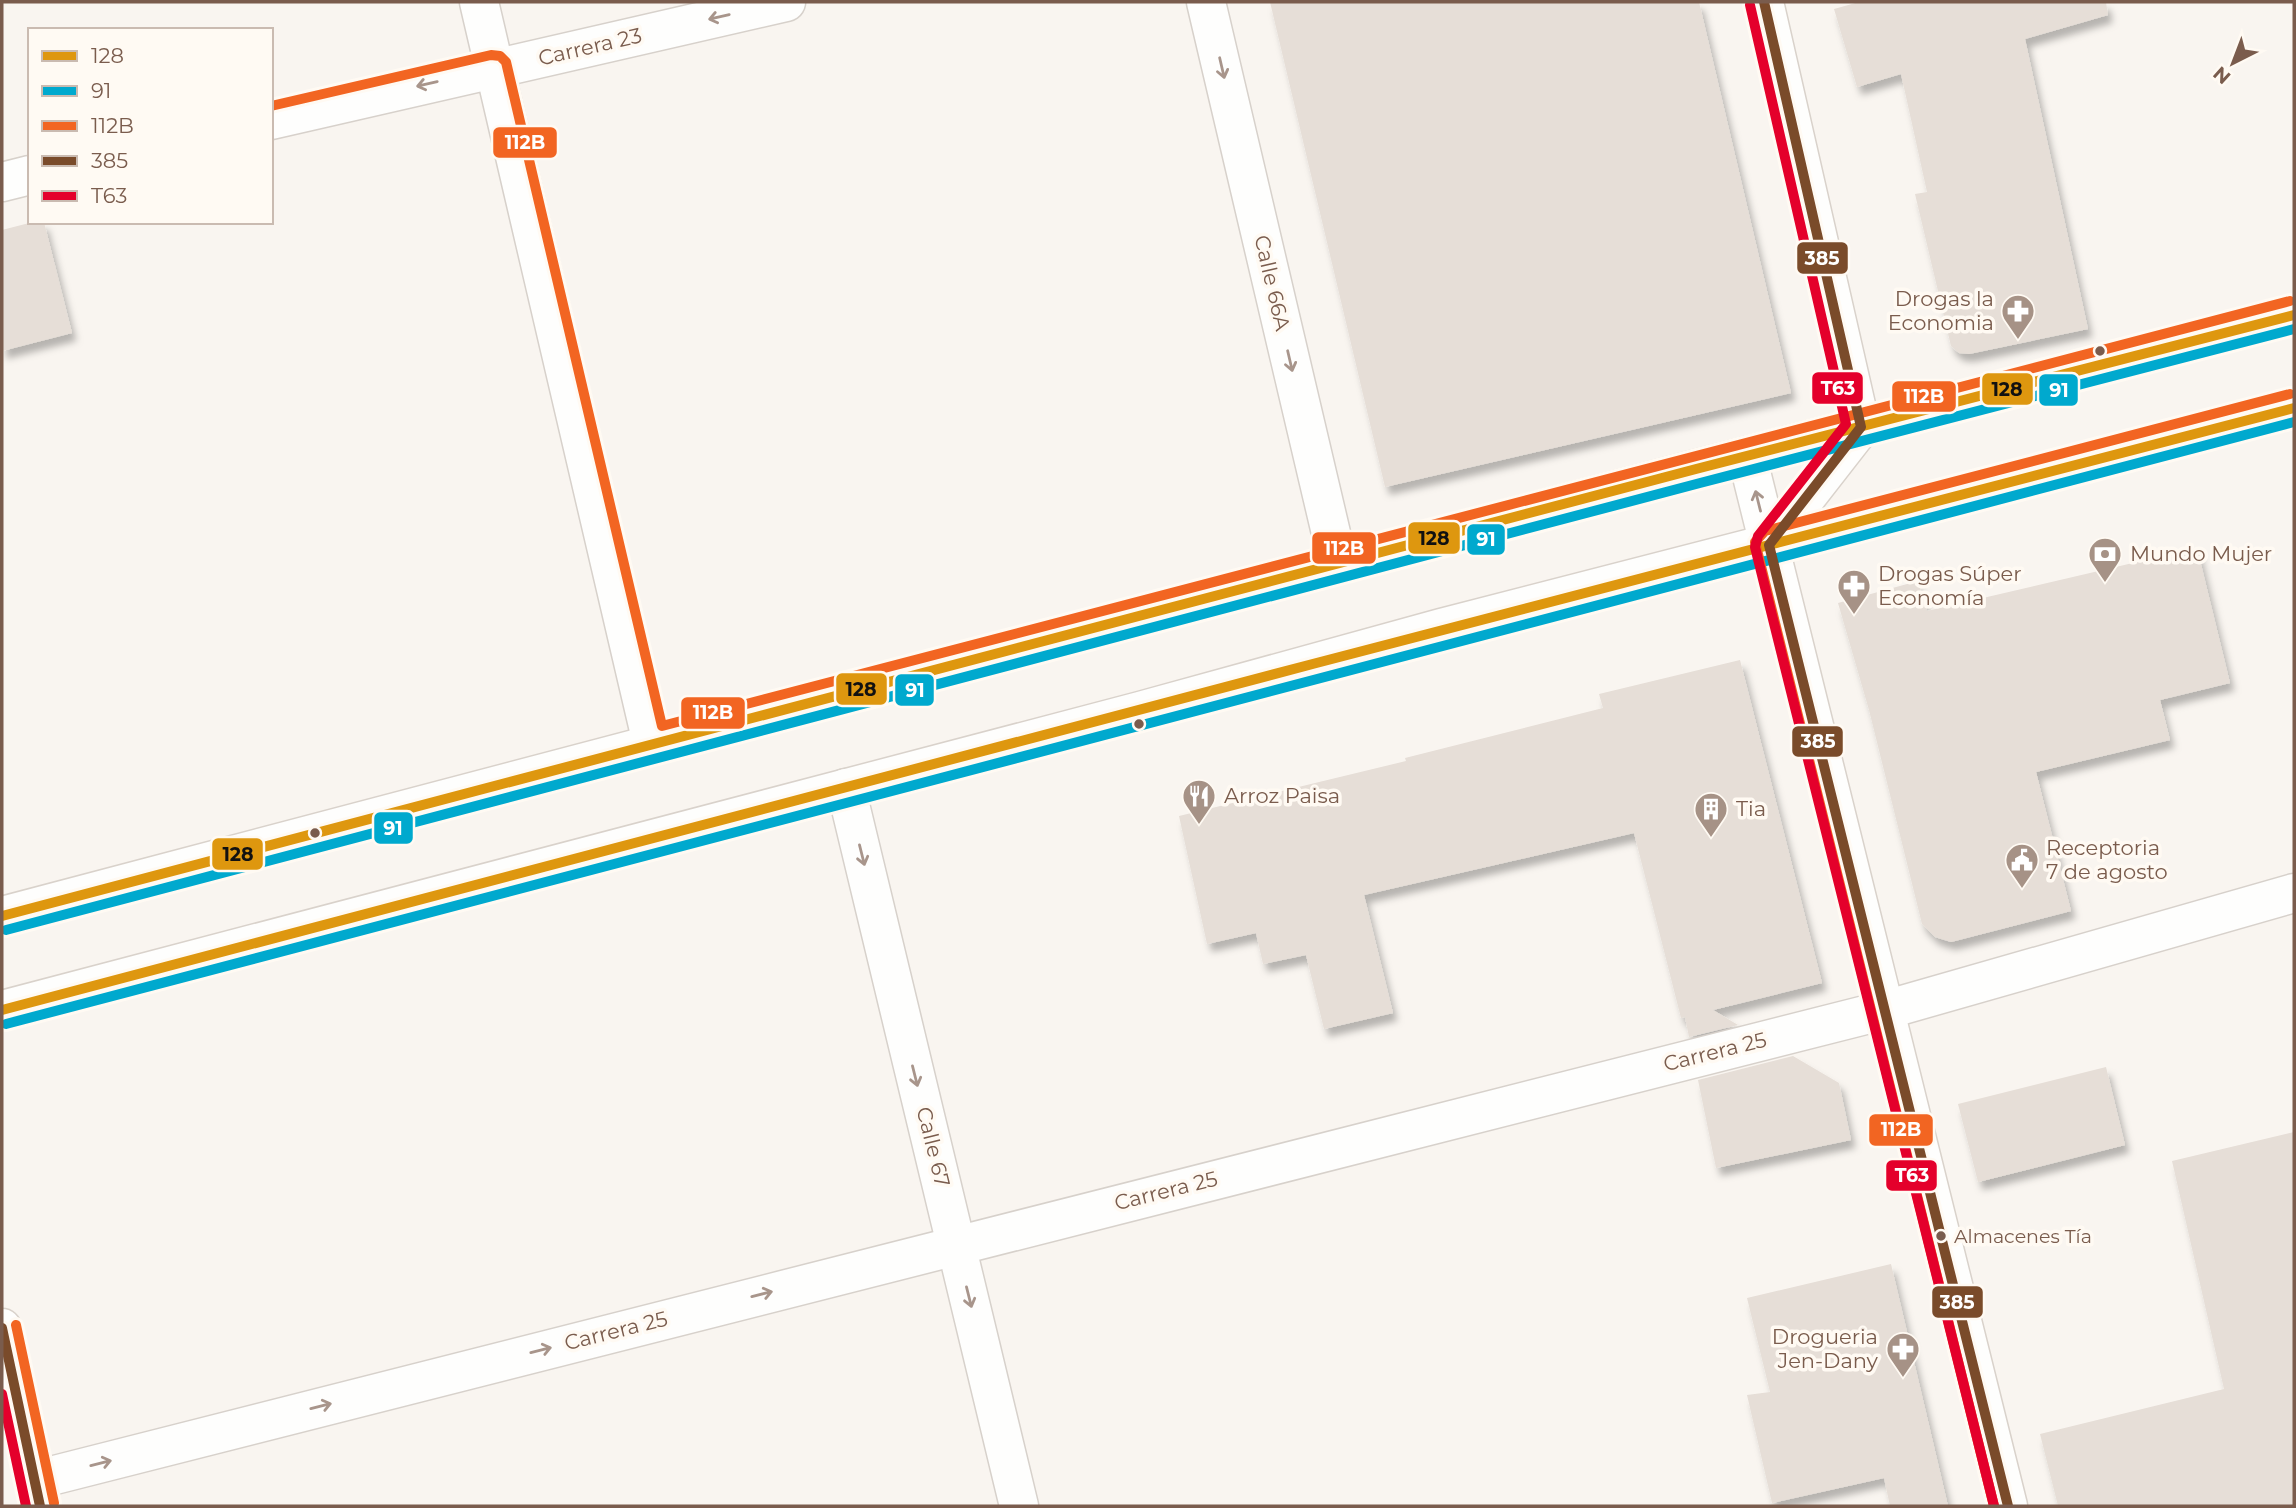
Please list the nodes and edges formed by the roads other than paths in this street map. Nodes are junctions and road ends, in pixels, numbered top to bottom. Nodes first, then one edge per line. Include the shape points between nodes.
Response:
1 (479, 2) edge
2 (786, 2) edge
3 (1206, 2) edge
4 (1764, 2) edge
5 (494, 69) junction
6 (273, 120) edge
7 (28, 176) edge
8 (2, 182) edge
9 (2294, 315) edge
10 (2294, 408) edge
11 (1861, 427) junction
12 (1747, 456) junction
13 (1769, 545) junction
14 (1338, 564) junction
15 (652, 743) junction
16 (846, 788) junction
17 (2294, 893) edge
18 (2, 916) edge
19 (2, 1010) edge
20 (1885, 1010) junction
21 (956, 1244) junction
22 (2, 1328) edge
23 (37, 1493) edge
24 (1019, 1506) edge
25 (2008, 1506) edge

1 - 5 main road
2 -> 5 main road, Carrera 23
3 -> 14 main road, Calle 66A
4 - 11 main road
5 -> 6 main road, Carrera 23
5 - 15 main road
7 - 8 main road
9 - 11 main road
10 - 13 main road
11 - 12 main road
11 - 13 main road
13 -> 12 main road
12 - 14 main road
13 - 16 main road
13 - 20 main road
14 - 15 main road
15 - 18 main road
16 - 19 main road
16 -> 21 main road, Calle 67
17 - 20 main road, Carrera 25
20 - 21 main road, Carrera 25
20 - 25 main road
23 -> 21 main road, Carrera 25
21 -> 24 main road, Calle 67
22 - 23 main road

